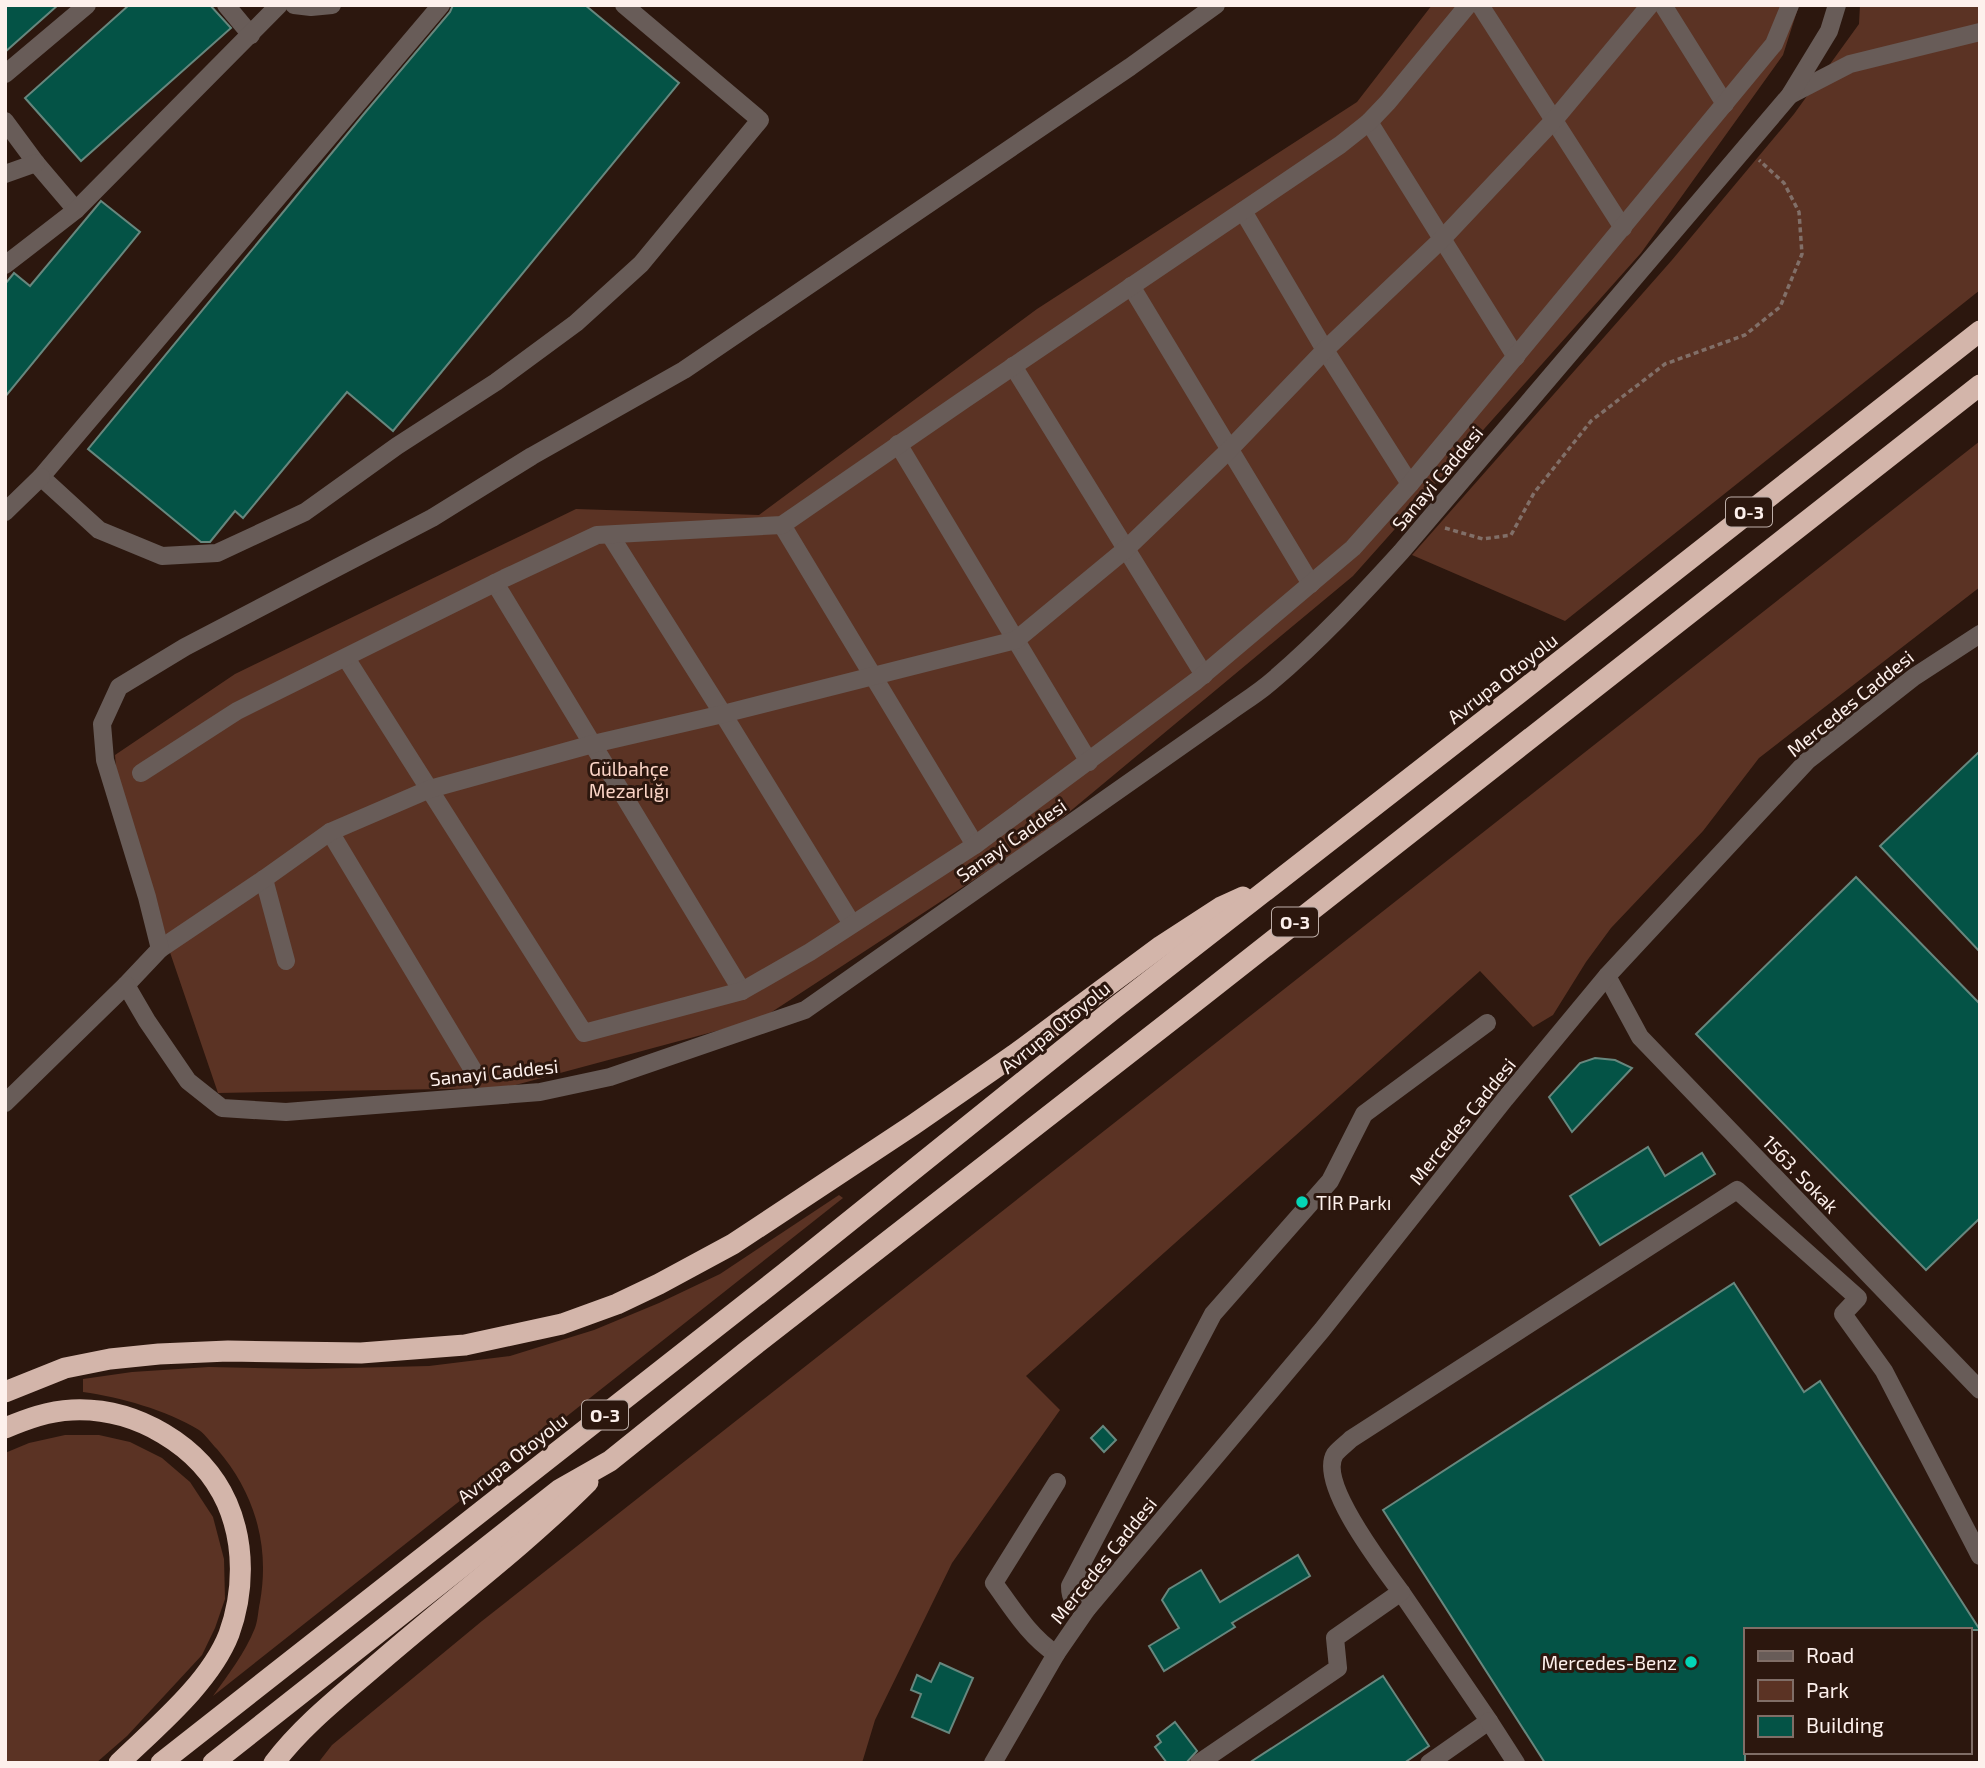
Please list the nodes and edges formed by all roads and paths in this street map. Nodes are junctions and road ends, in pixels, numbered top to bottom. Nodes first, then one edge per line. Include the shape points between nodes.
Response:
1 (87, 5) edge
2 (226, 5) edge
3 (279, 5) edge
4 (294, 5) edge
5 (332, 5) edge
6 (441, 5) edge
7 (624, 5) edge
8 (1216, 5) edge
9 (1468, 5) edge
10 (1480, 5) edge
11 (1650, 5) edge
12 (1663, 5) edge
13 (1790, 5) edge
14 (1837, 5) edge
15 (1980, 32) edge
16 (251, 35) junction
17 (5, 74) edge
18 (1790, 95) junction
19 (1725, 104) junction
20 (1555, 120) junction
21 (5, 121) edge
22 (1369, 122) junction
23 (1745, 148) junction
24 (36, 163) junction
25 (5, 173) edge
26 (76, 210) junction
27 (1243, 211) junction
28 (1623, 228) junction
29 (1442, 239) junction
30 (5, 265) edge
31 (1131, 286) junction
32 (1980, 331) edge
33 (1325, 350) junction
34 (1516, 357) junction
35 (1013, 366) junction
36 (1980, 385) edge
37 (898, 444) junction
38 (1229, 450) junction
39 (41, 477) junction
40 (1410, 484) junction
41 (5, 512) edge
42 (1426, 523) junction
43 (782, 525) junction
44 (610, 535) junction
45 (1126, 549) junction
46 (495, 583) junction
47 (1311, 584) junction
48 (1980, 634) edge
49 (1016, 640) junction
50 (346, 658) junction
51 (872, 675) junction
52 (1204, 675) junction
53 (723, 714) junction
54 (593, 744) junction
55 (1089, 762) junction
56 (141, 773) dead end
57 (430, 789) junction
58 (330, 832) junction
59 (975, 845) junction
60 (264, 879) junction
61 (1280, 879) junction
62 (852, 925) junction
63 (160, 949) junction
64 (286, 961) dead end
65 (1607, 976) junction
66 (126, 985) junction
67 (742, 991) junction
68 (1487, 1023) dead end
69 (473, 1070) dead end
70 (5, 1103) edge
71 (1980, 1390) edge
72 (5, 1392) edge
73 (5, 1428) edge
74 (610, 1461) junction
75 (1057, 1482) dead end
76 (1980, 1556) edge
77 (1401, 1592) junction
78 (1087, 1609) junction
79 (1056, 1654) junction
80 (1489, 1721) junction
81 (119, 1763) edge
82 (161, 1763) edge
83 (213, 1763) edge
84 (274, 1763) edge
85 (993, 1763) edge
86 (1199, 1763) edge
87 (1429, 1763) edge
88 (1516, 1763) edge

1 - 17 street
2 - 16 street
3 - 16 street
4 - 5 street
6 - 39 street
7 - 39 street via 760,120 641,264 576,323 305,512 217,553 162,556 99,530
8 - 63 street via 684,370 432,517 185,647 119,687 102,724 105,760
9 - 22 street
10 - 20 street
11 - 20 street
12 - 19 street
13 - 19 street via 1774,44
14 - 18 street, Sanayi Caddesi via 1829,31
15 - 18 street via 1850,64
16 - 26 street
18 - 23 street, Sanayi Caddesi
19 - 28 street
20 - 28 street
20 - 29 street
21 - 24 street
22 - 27 street
22 - 29 street
23 - 42 street, Sanayi Caddesi
23 - 42 path via 1784,183 1799,212 1802,254 1780,307 1745,335 1665,364 1591,421 1534,493 1511,535 1483,539
24 - 25 street
24 - 26 street
26 - 30 street
27 - 31 street
27 - 33 street
28 - 34 street
29 - 33 street
29 - 34 street
31 - 35 street
31 - 38 street
32 - 61 highway, Avrupa Otoyolu / O-3
33 - 38 street
33 - 40 street
34 - 40 street
35 - 37 street
35 - 45 street
36 - 74 highway, O-3
37 - 43 street
37 - 49 street
38 - 45 street
38 - 47 street
39 - 41 street
40 - 47 street via 1353,548
42 - 66 street, Sanayi Caddesi via 1358,600 1270,683 805,1010 610,1077 540,1092 286,1112 222,1108 188,1081
43 - 44 street
43 - 51 street
44 - 46 street via 597,536
44 - 53 street
45 - 49 street
45 - 52 street
46 - 50 street
46 - 54 street
47 - 52 street
48 - 65 street, Mercedes Caddesi via 1913,677 1807,761
49 - 51 street
49 - 55 street
50 - 56 street via 237,711
50 - 57 street
51 - 53 street
51 - 59 street
52 - 55 street
53 - 54 street
53 - 62 street
54 - 57 street
54 - 67 street
55 - 59 street
57 - 58 street
57 - 67 street via 584,1033
58 - 60 street
58 - 69 street
59 - 62 street
60 - 63 street
60 - 64 street
61 - 72 highway via 1221,907 1161,946 1003,1063 733,1244 617,1304 562,1324 465,1345 361,1353 228,1351 135,1356 65,1368
61 - 82 highway, Avrupa Otoyolu / O-3
62 - 67 street
63 - 66 street
65 - 71 street, 1563. Sokak via 1640,1037
65 - 78 street, Mercedes Caddesi via 1322,1330
66 - 70 street
68 - 78 street via 1363,1114 1330,1181 1213,1314 1070,1586 1073,1601
73 - 81 highway via 72,1410 126,1416 173,1440 194,1458 227,1503 240,1554 238,1604 228,1636 185,1700
74 - 83 highway, O-3 via 559,1490
74 - 84 highway via 533,1534 334,1701
75 - 79 street via 994,1583 1040,1644
76 - 77 street via 1884,1371 1843,1314 1858,1298 1737,1190 1351,1439 1334,1455 1331,1472 1343,1508
77 - 80 street
77 - 86 street via 1335,1638 1338,1668
78 - 79 street, Mercedes Caddesi
79 - 85 street, Mercedes Caddesi
80 - 87 street
80 - 88 street

